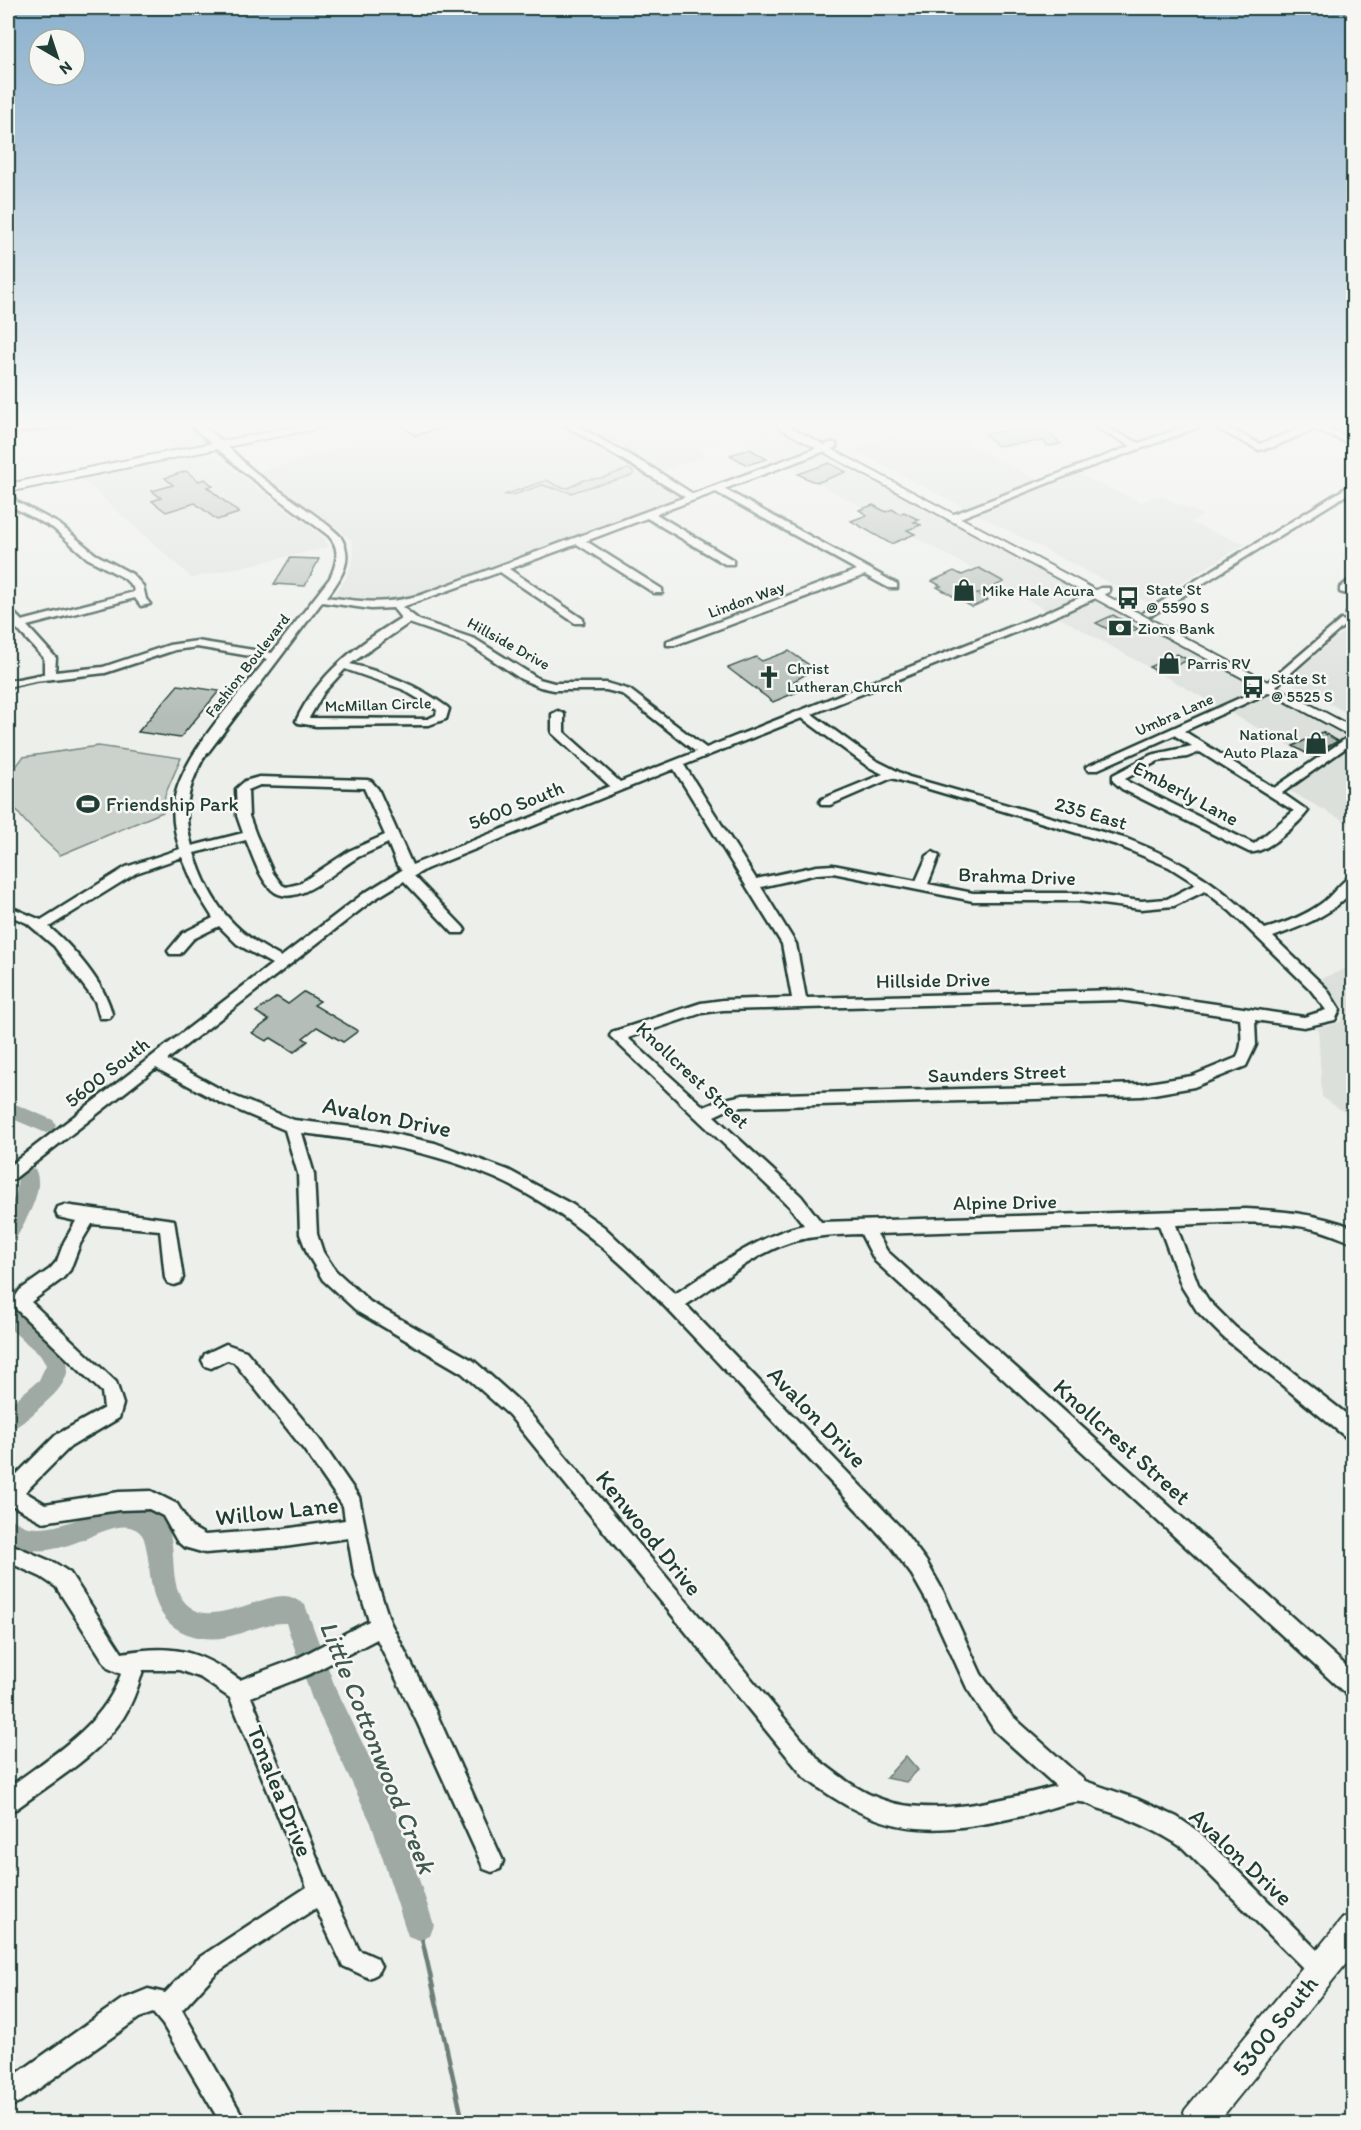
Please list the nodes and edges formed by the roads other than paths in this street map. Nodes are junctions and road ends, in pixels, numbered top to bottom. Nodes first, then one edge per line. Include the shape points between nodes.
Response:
1 (47, 521) edge
2 (316, 521) edge
3 (628, 521) edge
4 (660, 521) edge
5 (777, 521) edge
6 (967, 521) edge
7 (1296, 521) edge
8 (578, 540) junction
9 (729, 562) dead end
10 (502, 568) junction
11 (865, 570) junction
12 (1353, 579) edge
13 (893, 586) dead end
14 (658, 591) dead end
15 (1100, 592) junction
16 (1353, 593) edge
17 (320, 599) junction
18 (396, 605) junction
19 (8, 613) edge
20 (1148, 613) junction
21 (408, 619) junction
22 (579, 621) dead end
23 (1341, 623) dead end
24 (13, 626) edge
25 (670, 643) dead end
26 (275, 657) junction
27 (342, 665) junction
28 (49, 676) junction
29 (8, 684) edge
30 (1272, 685) junction
31 (802, 712) junction
32 (558, 714) dead end
33 (1353, 722) edge
34 (1176, 731) junction
35 (1353, 735) edge
36 (1201, 747) junction
37 (704, 752) junction
38 (676, 763) junction
39 (1092, 767) dead end
40 (892, 774) junction
41 (618, 787) junction
42 (1274, 793) junction
43 (826, 802) dead end
44 (250, 835) junction
45 (392, 837) junction
46 (187, 851) junction
47 (933, 856) dead end
48 (408, 873) junction
49 (1353, 878) edge
50 (753, 884) junction
51 (1208, 884) junction
52 (920, 887) junction
53 (8, 910) edge
54 (222, 919) junction
55 (41, 926) junction
56 (458, 930) dead end
57 (1263, 935) junction
58 (175, 951) dead end
59 (281, 963) junction
60 (800, 1003) junction
61 (1333, 1010) joint
62 (105, 1014) dead end
63 (1247, 1014) junction
64 (155, 1061) junction
65 (702, 1114) junction
66 (292, 1126) junction
67 (8, 1175) edge
68 (64, 1212) dead end
69 (87, 1218) junction
70 (1166, 1218) junction
71 (865, 1227) junction
72 (817, 1229) junction
73 (1353, 1236) edge
74 (174, 1278) dead end
75 (674, 1304) junction
76 (211, 1360) dead end
77 (1353, 1432) edge
78 (9, 1495) edge
79 (356, 1528) junction
80 (8, 1552) edge
81 (381, 1626) junction
82 (135, 1663) junction
83 (1353, 1688) edge
84 (238, 1690) junction
85 (1078, 1790) junction
86 (8, 1801) edge
87 (492, 1860) dead end
88 (320, 1892) junction
89 (1353, 1929) edge
90 (369, 1966) dead end
91 (1321, 1970) junction
92 (162, 2005) junction
93 (10, 2088) edge
94 (234, 2122) edge
95 (1197, 2122) edge

1 - 24 street via 91,556 128,576 138,586 142,599
2 - 17 street, Fashion Boulevard via 339,541 342,550 342,564
3 - 8 street
4 - 9 street
5 - 11 street
6 - 15 main road
7 - 20 street
8 - 10 street
8 - 14 street
10 - 18 street
10 - 22 street
11 - 13 street
11 - 25 street, Lindon Way
12 - 16 street via 1344,590
15 - 20 main road
15 - 30 main road
15 - 31 street, 5600 South
17 - 18 street
17 - 26 street, Fashion Boulevard
18 - 21 street
19 - 24 street
20 - 30 main road
21 - 27 street
21 - 37 street, Hillside Drive via 473,641 537,683 616,687
23 - 30 street, Umbra Lane
24 - 28 street via 50,658
26 - 28 street via 197,644 172,647 105,670
26 - 46 street, Fashion Boulevard via 192,766 180,806
27 - 27 street, McMillan Circle via 402,683 443,709 444,714 429,722 302,721 324,685
28 - 29 street
30 - 33 main road
30 - 34 street, Umbra Lane
30 - 35 main road
31 - 37 street, 5600 South
31 - 40 street, 235 East via 859,755
32 - 41 street via 558,733
34 - 36 street
34 - 39 street, Umbra Lane
35 - 42 street
36 - 42 street
36 - 42 street, Emberly Lane via 1155,758 1117,778 1254,849 1302,811
37 - 38 street, 5600 South
38 - 41 street, 5600 South
38 - 50 street
40 - 43 street
40 - 51 street, 235 East via 1145,850
41 - 48 street, 5600 South
44 - 45 street via 272,883 292,892 354,854
44 - 45 street via 241,805 243,789 264,781 367,784
44 - 46 street
45 - 48 street
46 - 54 street, Fashion Boulevard via 205,895
46 - 55 street via 131,870
47 - 52 street
48 - 56 street
48 - 59 street, 5600 South via 368,897
49 - 57 street via 1326,908 1297,924
50 - 52 street, Brahma Drive via 833,869
50 - 60 street via 789,944
51 - 52 street, Brahma Drive via 1168,903 1141,905 1078,897 973,897
51 - 57 street, 235 East
53 - 55 street
54 - 58 street via 188,936
54 - 59 street, Fashion Boulevard via 247,944
55 - 62 street via 65,950 102,1000
57 - 61 street, 235 East
59 - 64 street, 5600 South
60 - 63 street, Hillside Drive via 1120,995
60 - 65 street, Knollcrest Street via 701,1008 617,1036
61 - 63 street, Hillside Drive via 1330,1016 1304,1022
63 - 65 street, Saunders Street via 1249,1048 1241,1062 1177,1085 1142,1090 743,1101
64 - 66 street, Avalon Drive via 226,1099
64 - 67 street, 5600 South
65 - 72 street, Knollcrest Street via 795,1201
66 - 75 street, Avalon Drive via 411,1143 502,1174 539,1192 598,1232
66 - 85 street, Kenwood Drive via 306,1172 309,1238 326,1271 368,1309 468,1367 494,1388 812,1769 838,1791 873,1809 905,1818 938,1820 1050,1800
68 - 69 street
69 - 74 street via 168,1225
69 - 78 street, Willow Lane via 64,1265 26,1295 22,1305 110,1388 113,1412 63,1441
70 - 71 street, Alpine Drive
70 - 73 street, Alpine Drive via 1286,1217 1317,1222
70 - 77 street via 1191,1287 1203,1306 1222,1327
71 - 72 street, Alpine Drive
71 - 83 street, Knollcrest Street via 881,1256
72 - 75 street, Alpine Drive via 760,1247
75 - 85 street, Avalon Drive via 895,1536 936,1598 974,1681 990,1705 1019,1739
76 - 79 street, Willow Lane via 226,1352 240,1356 312,1445 352,1503
78 - 79 street, Willow Lane via 43,1513 151,1500 170,1510 191,1540 205,1544
79 - 81 street, Willow Lane via 363,1573
80 - 82 street via 63,1580 107,1653 121,1664
81 - 84 street via 311,1662
81 - 87 street, Willow Lane
82 - 84 street via 161,1659 193,1663
82 - 86 street via 128,1686 111,1716 80,1746
84 - 88 street, Tonalea Drive
85 - 91 street, Avalon Drive via 1129,1807 1191,1840
88 - 90 street, Tonalea Drive via 351,1958
88 - 92 street via 208,1965
89 - 91 main road, 5300 South
91 - 95 main road, 5300 South
92 - 93 street via 147,2001 130,2009
92 - 94 street

